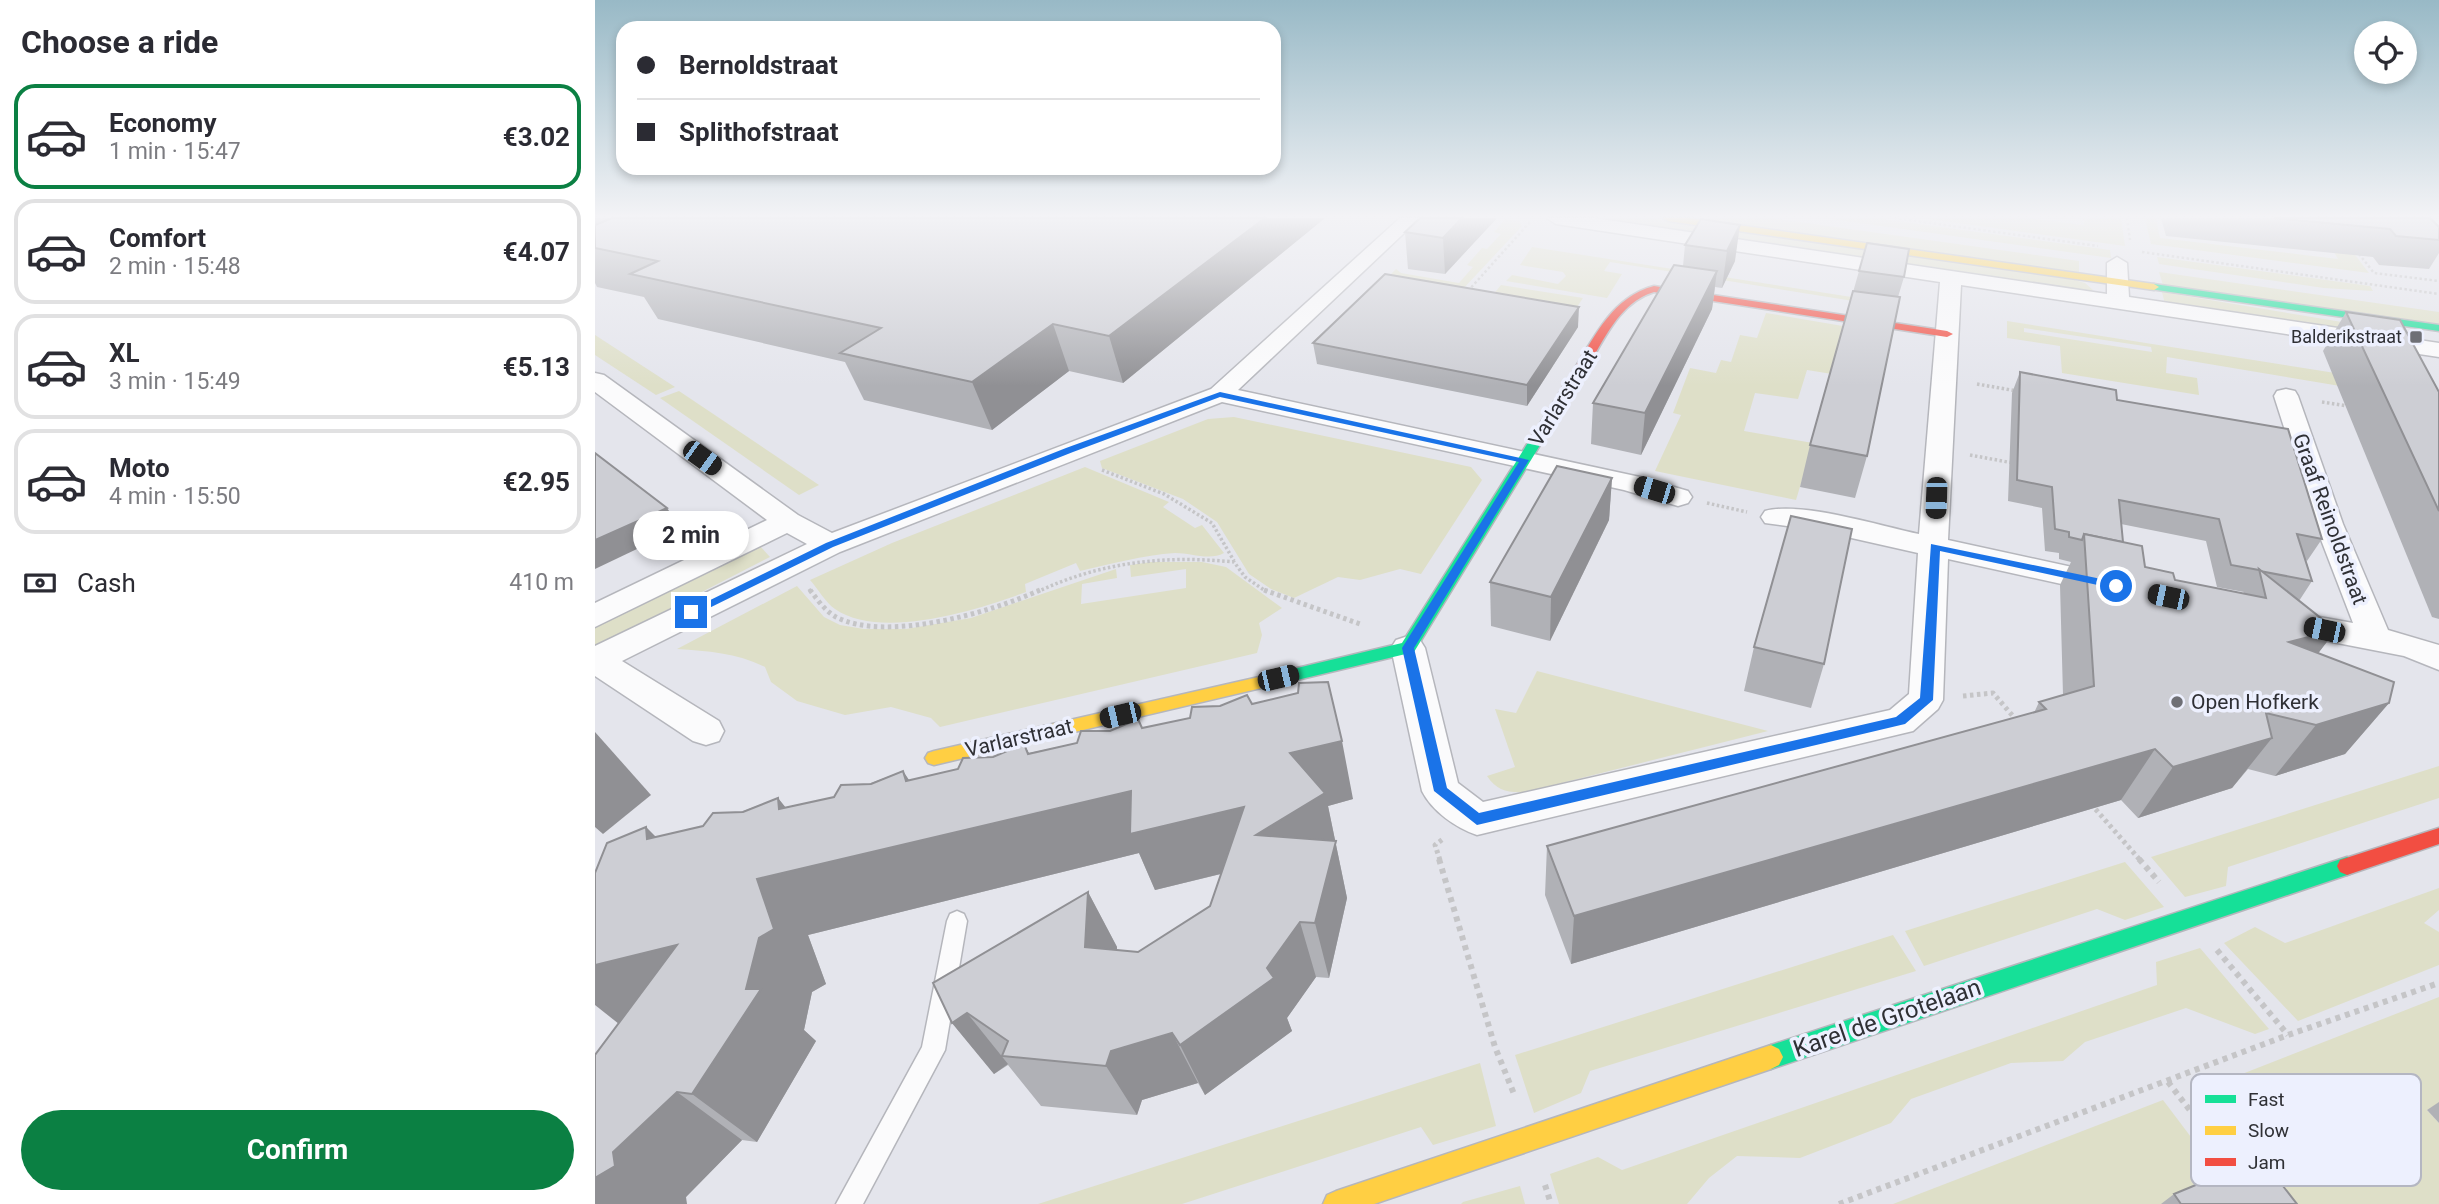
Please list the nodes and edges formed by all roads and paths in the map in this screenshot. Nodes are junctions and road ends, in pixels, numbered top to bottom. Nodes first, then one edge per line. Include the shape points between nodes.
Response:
1 (1350, 274) edge
2 (1483, 274) edge
3 (1926, 274) edge
4 (2009, 274) edge
5 (2146, 274) edge
6 (2156, 274) edge
7 (2203, 274) edge
8 (2384, 274) edge
9 (1951, 278) junction
10 (2439, 281) edge
11 (2439, 294) edge
12 (1479, 297) edge
13 (2439, 328) edge
14 (1947, 334) junction
15 (2439, 350) edge
16 (1944, 378) junction
17 (595, 380) edge
18 (2026, 393) edge
19 (1220, 394) junction
20 (2286, 396) joint
21 (2350, 406) dead end
22 (1938, 449) junction
23 (1070, 450) junction
24 (1525, 460) junction
25 (2019, 464) edge
26 (1678, 498) joint
27 (1775, 517) joint
28 (788, 521) junction
29 (830, 545) junction
30 (1934, 547) junction
31 (1234, 562) junction
32 (788, 565) junction
33 (2135, 590) edge
34 (595, 615) edge
35 (2269, 618) edge
36 (2376, 641) junction
37 (1396, 650) junction
38 (2439, 658) edge
39 (595, 660) edge
40 (1926, 700) junction
41 (2021, 724) edge
42 (706, 731) dead end
43 (934, 758) dead end
44 (2085, 797) edge
45 (1477, 819) junction
46 (2439, 836) edge
47 (2190, 916) junction
48 (957, 921) dead end
49 (2439, 983) edge
50 (2288, 1035) junction
51 (2168, 1082) junction
52 (2191, 1112) edge
53 (1531, 1137) junction
54 (1849, 1202) edge
55 (849, 1204) edge
56 (1336, 1204) edge
57 (1551, 1204) edge
58 (1839, 1204) edge

1 - 19 street
2 - 12 path via 1465,295
3 - 9 street
4 - 9 street
5 - 15 street
6 - 13 street
7 - 11 path
8 - 10 path
9 - 14 street
14 - 16 street
14 - 24 street, Varlarstraat via 1656,288 1634,293 1612,318
16 - 18 path
16 - 22 street
17 - 28 street
19 - 23 street
19 - 24 street
20 - 21 path
20 - 36 street, Graaf Reinoldstraat via 2329,524
22 - 25 path
22 - 30 street
23 - 29 street
23 - 31 path via 1098,469 1164,494 1212,523
24 - 26 street
24 - 37 street, Varlarstraat
26 - 27 path
27 - 30 street
28 - 29 street
28 - 34 street
29 - 32 street
30 - 33 street
30 - 40 street
31 - 32 path via 1181,557 1116,565 1080,573 992,610 942,621 876,626 837,618
31 - 37 path via 1256,586 1275,597 1346,616
32 - 39 street
35 - 36 street
36 - 38 street via 2410,646
37 - 43 street, Varlarstraat
37 - 45 street via 1441,791
39 - 42 street
40 - 41 path via 1993,693
40 - 45 street via 1900,721
44 - 47 path
45 - 53 path via 1435,845 1495,1047
46 - 47 street, Karel de Grotelaan
47 - 50 path
47 - 53 street, Karel de Grotelaan
48 - 55 lane via 933,1050
49 - 50 path
50 - 51 path
51 - 52 path
51 - 54 path
53 - 56 street, Karel de Grotelaan
53 - 57 path
54 - 58 path

